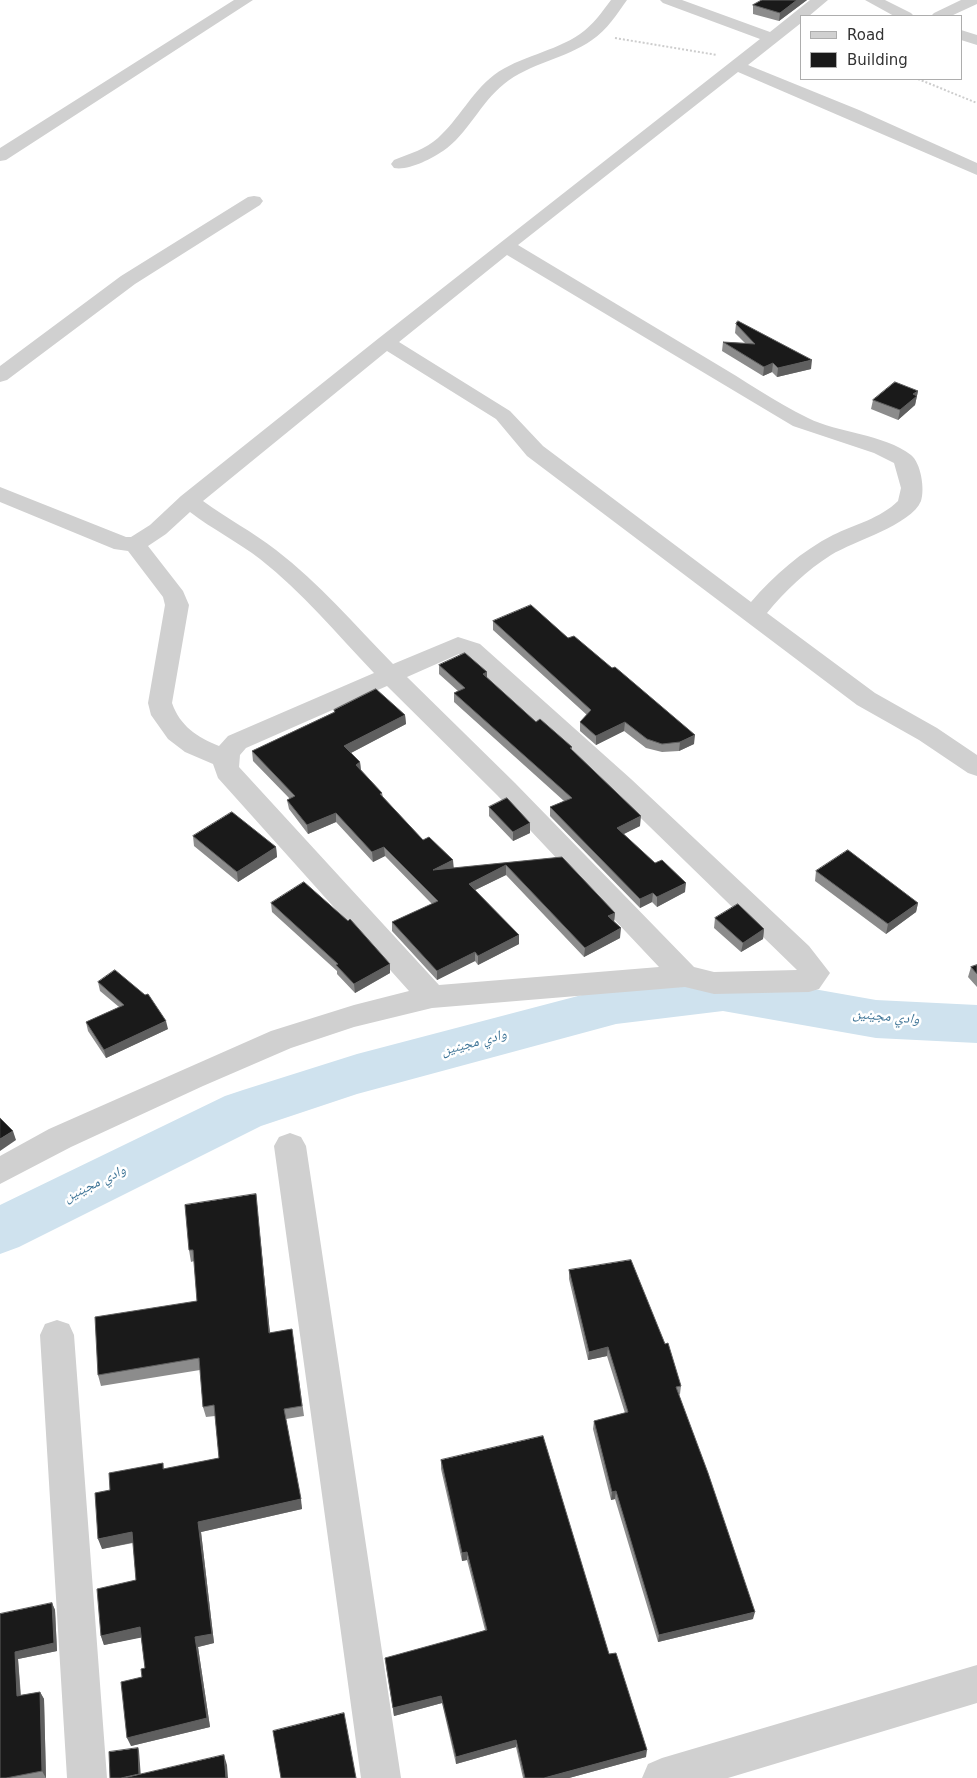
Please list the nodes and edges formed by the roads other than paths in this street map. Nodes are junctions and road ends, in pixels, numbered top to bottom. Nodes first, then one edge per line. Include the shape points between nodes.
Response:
1 (244, 0) edge
2 (619, 0) edge
3 (668, 0) edge
4 (820, 0) edge
5 (873, 0) edge
6 (973, 0) edge
7 (801, 15) edge
8 (904, 15) edge
9 (941, 15) edge
10 (800, 16) edge
11 (962, 35) edge
12 (772, 38) junction
13 (977, 40) edge
14 (742, 62) junction
15 (0, 156) edge
16 (400, 164) dead end
17 (977, 170) edge
18 (254, 201) dead end
19 (506, 246) junction
20 (386, 342) junction
21 (0, 376) edge
22 (0, 494) edge
23 (189, 501) junction
24 (135, 545) junction
25 (754, 614) junction
26 (391, 676) junction
27 (226, 759) junction
28 (977, 767) edge
29 (685, 976) junction
30 (432, 997) junction
31 (290, 1146) dead end
32 (0, 1171) edge
33 (57, 1335) dead end
34 (977, 1684) edge
35 (87, 1778) edge
36 (381, 1778) edge
37 (662, 1778) edge

1 - 15 street
2 - 16 street via 603,21 579,42 500,78 443,143
3 - 12 street
4 - 7 street
5 - 8 street
6 - 9 street
10 - 12 street
11 - 13 street
12 - 14 street
14 - 17 street
14 - 19 street
18 - 21 street via 128,280
19 - 20 street
19 - 25 street via 800,422 904,460 912,490 908,504 901,512 820,552 782,584
20 - 23 street
20 - 25 street via 504,415 535,451
22 - 24 street via 122,544
23 - 24 street
23 - 26 street via 266,553 295,577
24 - 27 street via 176,596 160,703 163,714 182,740
25 - 28 street via 866,699 928,734
26 - 27 street via 237,742
26 - 29 street via 506,789
26 - 29 street via 448,648 458,645 471,650 716,872 800,954 816,974 809,980 714,984
27 - 30 street via 227,772
29 - 30 street
30 - 32 street via 354,1016 281,1039 60,1138
31 - 36 street
33 - 35 street
34 - 37 street

